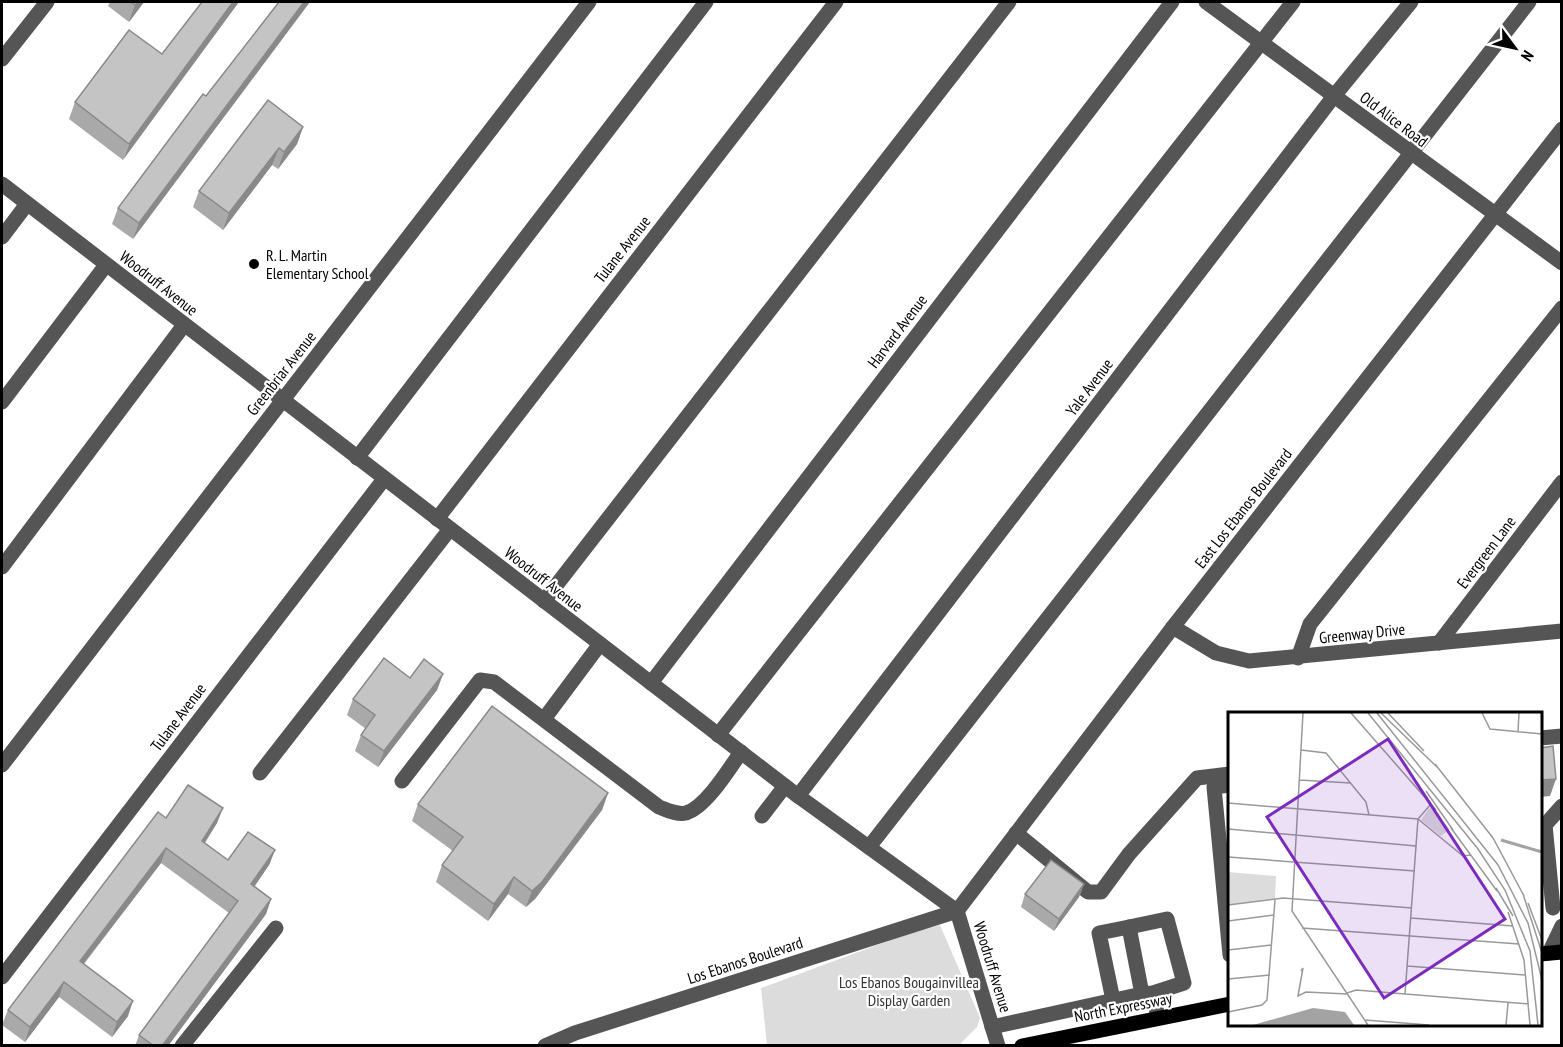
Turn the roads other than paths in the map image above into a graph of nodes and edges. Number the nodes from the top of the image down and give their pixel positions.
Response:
1 (47, 2) edge
2 (589, 2) edge
3 (706, 2) edge
4 (836, 2) edge
5 (1009, 2) edge
6 (1172, 2) edge
7 (1206, 2) edge
8 (1293, 2) edge
9 (1411, 2) edge
10 (1529, 2) edge
11 (1261, 42) junction
12 (2, 59) edge
13 (1334, 96) junction
14 (1562, 129) edge
15 (1409, 153) junction
16 (2, 184) edge
17 (27, 204) junction
18 (1495, 213) junction
19 (2, 237) edge
20 (1562, 263) edge
21 (106, 265) junction
22 (1562, 308) edge
23 (184, 325) junction
24 (283, 401) junction
25 (2, 402) edge
26 (357, 458) junction
27 (384, 479) junction
28 (1562, 482) edge
29 (437, 519) junction
30 (450, 529) junction
31 (2, 567) edge
32 (544, 602) junction
33 (1173, 627) junction
34 (1562, 631) edge
35 (1439, 643) junction
36 (600, 644) junction
37 (1298, 658) junction
38 (651, 683) junction
39 (544, 719) junction
40 (718, 735) junction
41 (1562, 736) edge
42 (1542, 738) edge
43 (741, 752) junction
44 (2, 765) edge
45 (260, 773) dead end
46 (1228, 774) edge
47 (402, 781) dead end
48 (785, 786) junction
49 (1228, 786) edge
50 (798, 796) junction
51 (1562, 806) edge
52 (762, 816) dead end
53 (1016, 833) junction
54 (869, 847) junction
55 (1552, 908) edge
56 (957, 911) junction
57 (1562, 926) edge
58 (1129, 927) junction
59 (276, 928) dead end
60 (1228, 934) edge
61 (1550, 953) edge
62 (2, 977) edge
63 (1148, 994) junction
64 (1113, 1000) junction
65 (1228, 1004) edge
66 (1158, 1018) junction
67 (992, 1027) junction
68 (182, 1046) edge
69 (545, 1046) edge
70 (998, 1046) edge
71 (1022, 1046) edge

1 - 12 street
2 - 24 street, Greenbriar Avenue
3 - 26 street
4 - 29 street, Tulane Avenue
5 - 32 street
6 - 38 street, Harvard Avenue
7 - 11 street, Old Alice Road
8 - 11 street
9 - 13 street, Yale Avenue
10 - 15 street
11 - 13 street, Old Alice Road
11 - 40 street
13 - 15 street, Old Alice Road
13 - 50 street, Yale Avenue
14 - 18 street, East Los Ebanos Boulevard
15 - 18 street, Old Alice Road
15 - 54 street
16 - 17 street, Woodruff Avenue
17 - 19 street
17 - 21 street, Woodruff Avenue
18 - 20 street, Old Alice Road
18 - 33 street, East Los Ebanos Boulevard
21 - 23 street, Woodruff Avenue
21 - 25 street
22 - 37 street
23 - 24 street, Woodruff Avenue
23 - 31 street
24 - 26 street, Woodruff Avenue
24 - 44 street, Greenbriar Avenue
26 - 27 street, Woodruff Avenue
27 - 29 street, Woodruff Avenue
27 - 62 street, Tulane Avenue
28 - 35 street, Evergreen Lane
29 - 30 street, Woodruff Avenue
30 - 32 street, Woodruff Avenue
30 - 45 street
32 - 36 street, Woodruff Avenue
33 - 37 street, Greenway Drive
33 - 53 street, East Los Ebanos Boulevard
34 - 35 street, Greenway Drive
35 - 37 street, Greenway Drive
36 - 38 street, Woodruff Avenue
36 - 39 street
38 - 40 street, Woodruff Avenue
39 - 43 street
39 - 47 street
40 - 43 street, Woodruff Avenue
41 - 42 street
43 - 48 street, Woodruff Avenue
46 - 53 street
48 - 50 street, Woodruff Avenue
48 - 52 street
49 - 60 street
50 - 54 street, Woodruff Avenue
51 - 55 street
53 - 56 street, East Los Ebanos Boulevard
54 - 56 street, Woodruff Avenue
56 - 67 street, Woodruff Avenue
56 - 69 street, Los Ebanos Boulevard
57 - 61 street
58 - 63 street
58 - 63 street
58 - 64 street
59 - 68 street
63 - 64 street
63 - 66 street
64 - 67 street
65 - 66 main road, North Expressway
66 - 71 main road, North Expressway
67 - 70 street, Woodruff Avenue

